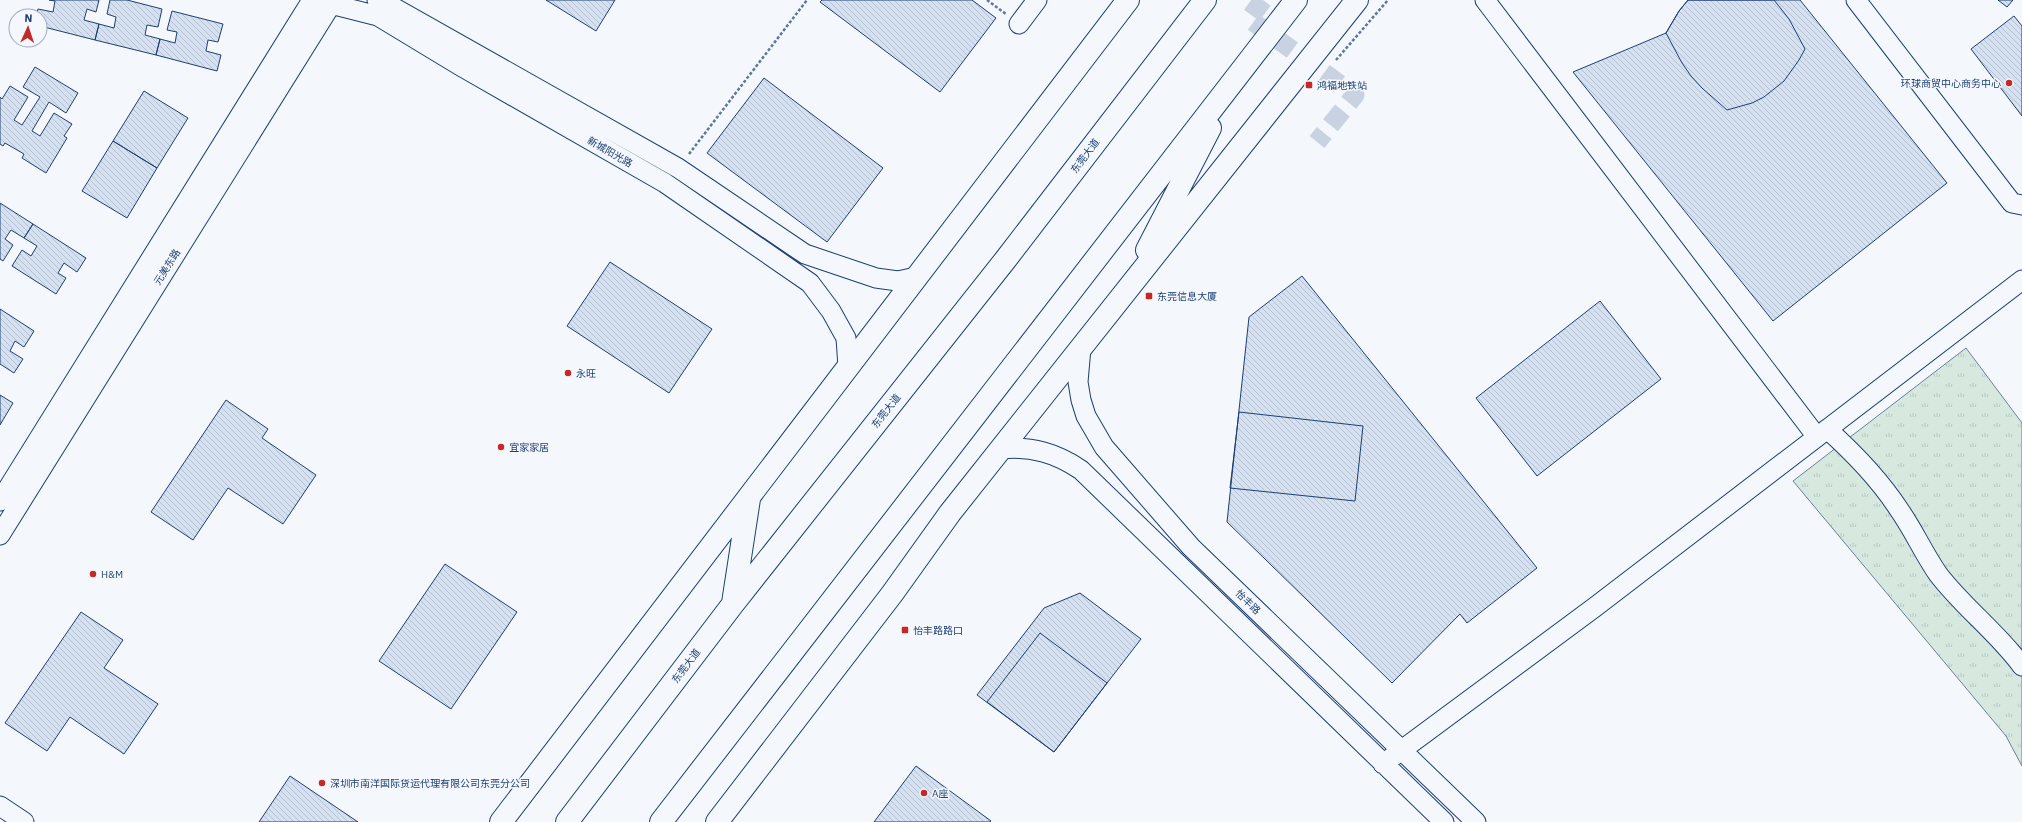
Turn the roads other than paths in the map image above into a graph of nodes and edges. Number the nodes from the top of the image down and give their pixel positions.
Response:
1 (312, 0) edge
2 (378, 0) edge
3 (1037, 0) edge
4 (1128, 0) edge
5 (1205, 0) edge
6 (1296, 0) edge
7 (1357, 0) edge
8 (1485, 0) edge
9 (1856, 0) edge
10 (327, 1) edge
11 (1019, 24) road end
12 (1237, 75) junction
13 (2022, 205) edge
14 (916, 277) junction
15 (2022, 280) edge
16 (1129, 288) junction
17 (1081, 348) junction
18 (848, 367) junction
19 (1822, 433) junction
20 (1001, 449) junction
21 (750, 496) junction
22 (0, 500) edge
23 (0, 535) edge
24 (733, 604) junction
25 (2022, 666) edge
26 (1402, 750) junction
27 (1383, 764) junction
28 (0, 806) edge
29 (24, 822) edge
30 (501, 822) edge
31 (567, 822) edge
32 (661, 822) edge
33 (717, 822) edge
34 (1444, 822) edge
35 (1476, 822) edge

1 - 22 street, 元美东路
2 - 14 street, 新城阳光路
3 - 11 street
4 - 14 main road
5 - 24 main road, 东莞大道
6 - 12 main road
7 - 16 main road
8 - 19 street
9 - 13 street
10 - 18 street, 新城阳光路
10 - 23 street, 元美东路
12 - 16 main road
12 - 32 main road
14 - 18 main road
15 - 19 street
16 - 17 main road
17 - 20 main road
17 - 26 street, 怡丰路
18 - 21 main road
19 - 25 street
19 - 26 street
20 - 27 street
20 - 33 main road
21 - 24 main road
21 - 30 main road
24 - 31 main road, 东莞大道
26 - 27 street
26 - 35 street, 怡丰路
27 - 34 street
28 - 29 street

